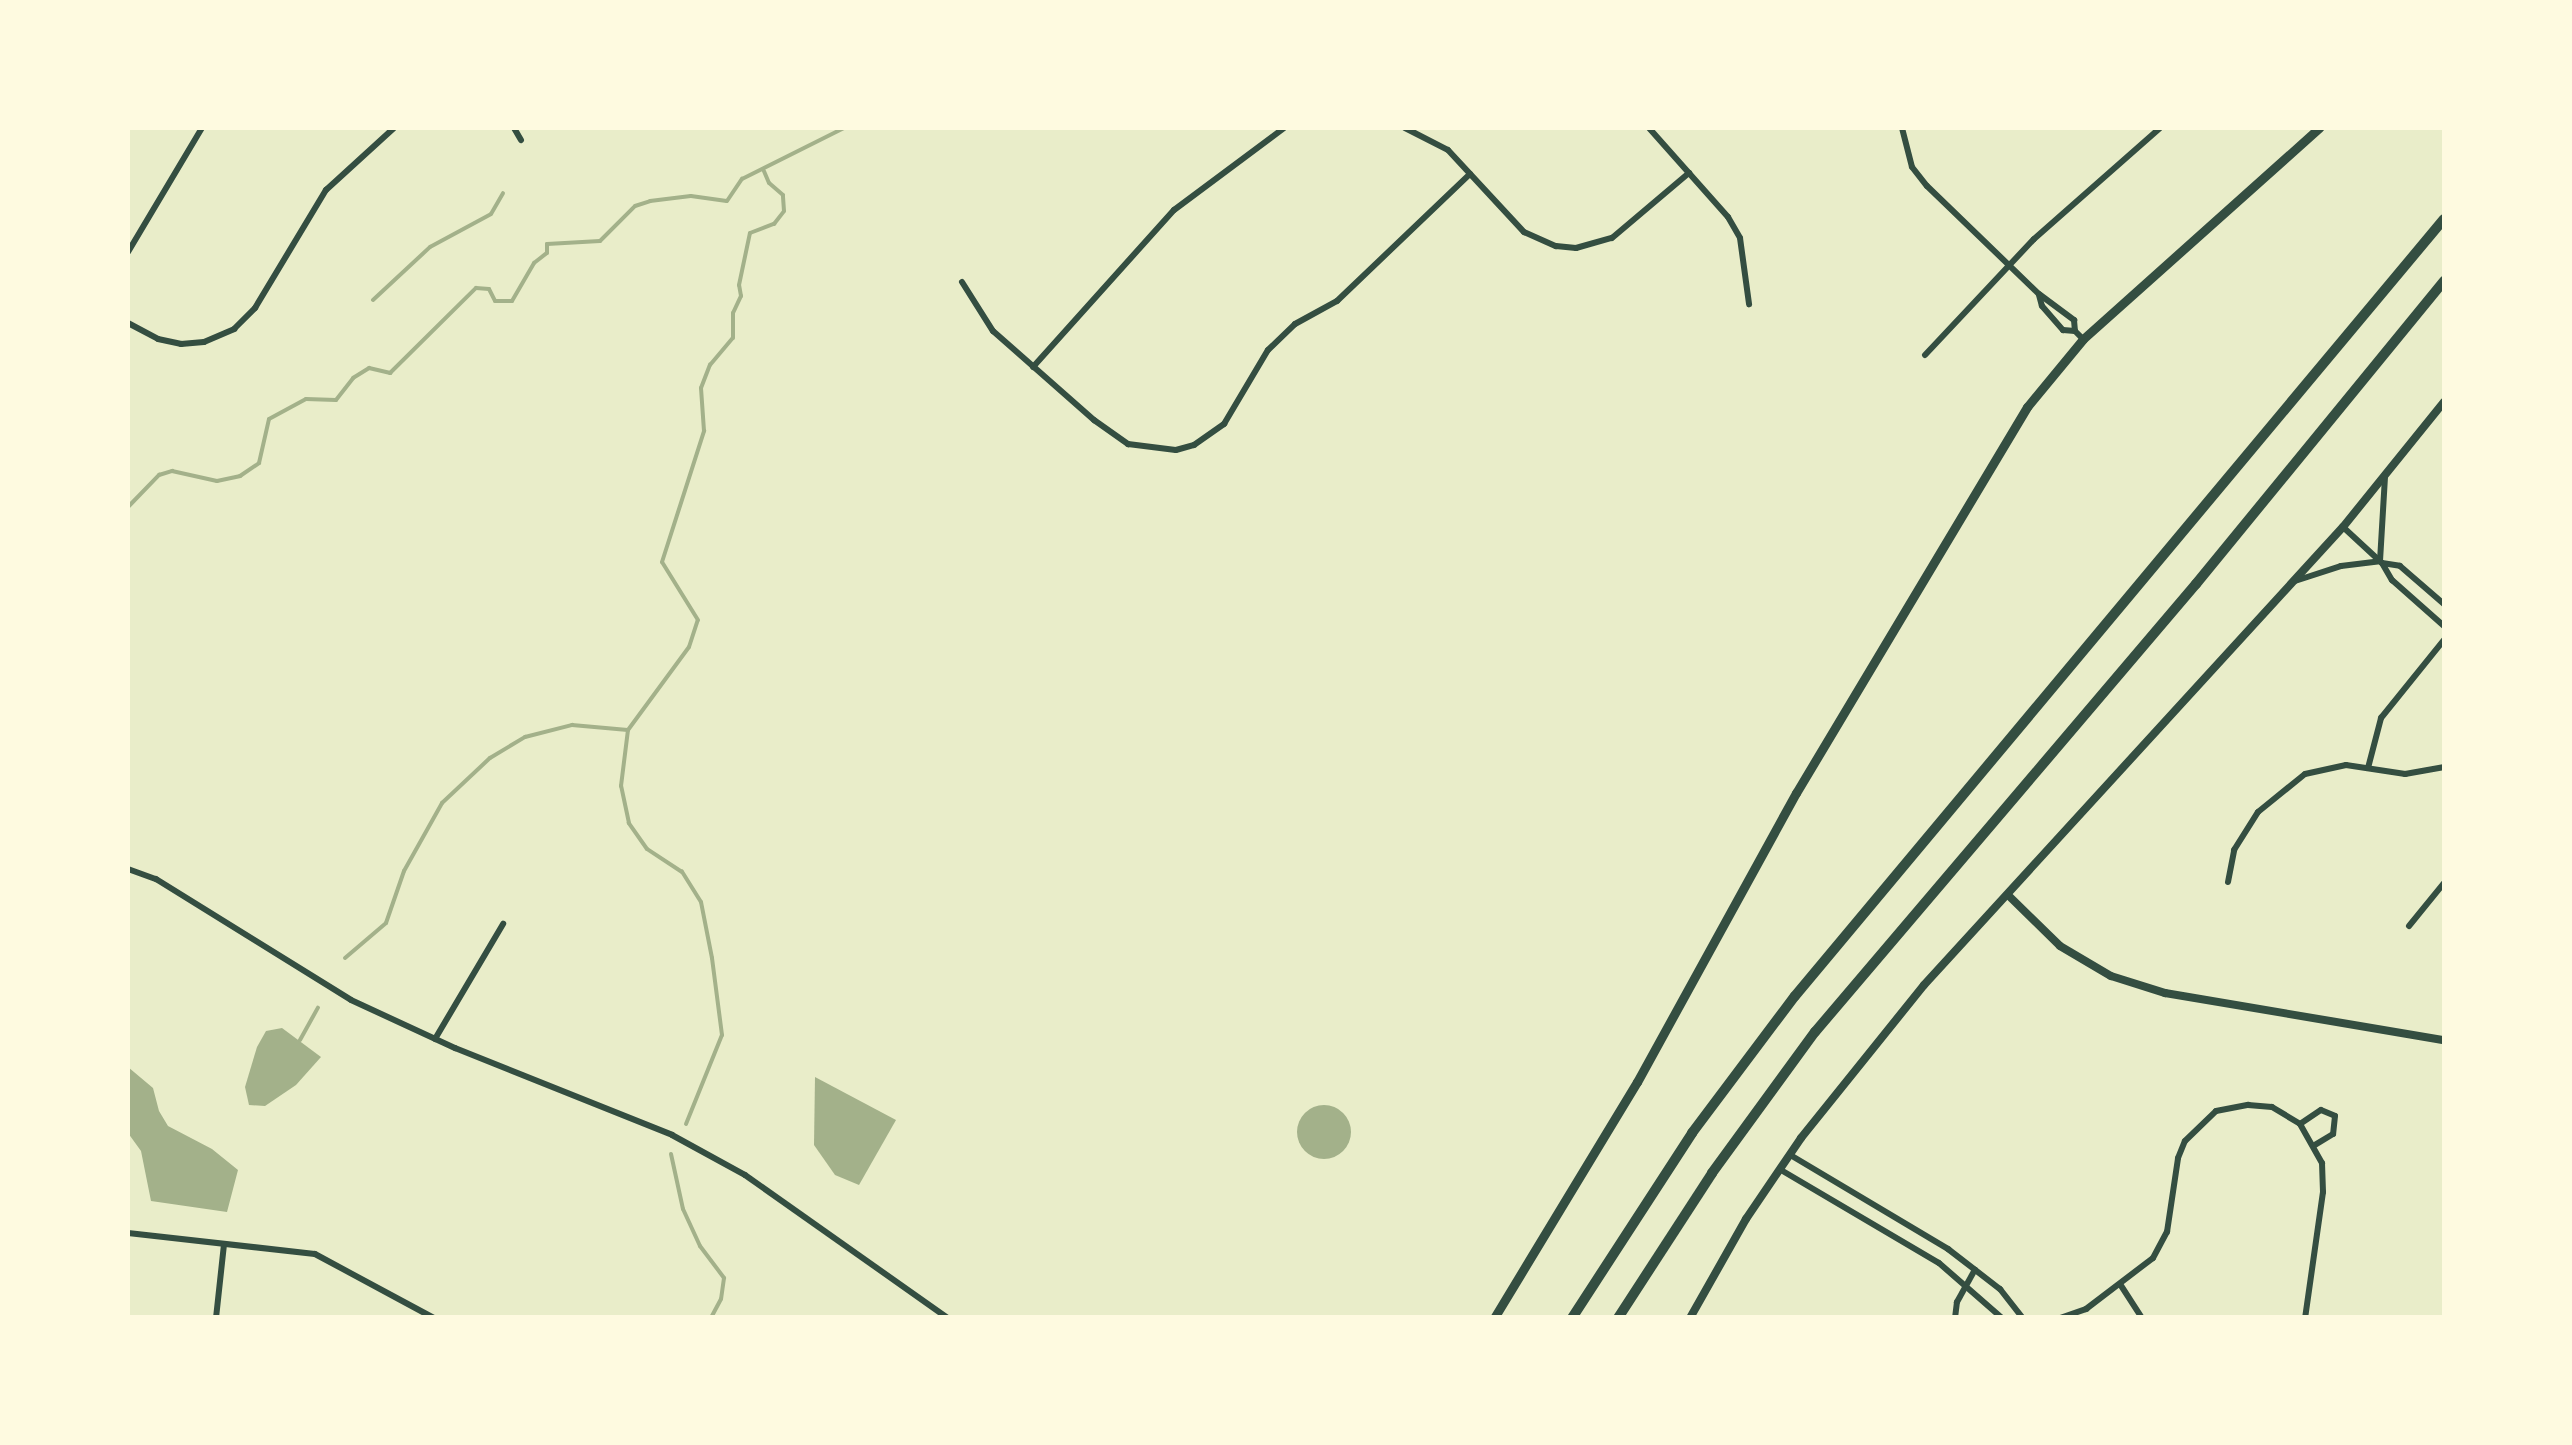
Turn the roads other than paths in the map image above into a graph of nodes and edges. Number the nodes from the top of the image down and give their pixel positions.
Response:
1 (202, 128) edge
2 (394, 128) edge
3 (514, 128) edge
4 (1284, 128) edge
5 (1405, 128) edge
6 (1649, 128) edge
7 (1902, 128) edge
8 (2160, 128) edge
9 (2319, 128) edge
10 (522, 140) dead end
11 (1689, 173) junction
12 (1470, 174) junction
13 (2444, 219) edge
14 (128, 252) edge
15 (2007, 264) junction
16 (962, 282) dead end
17 (2444, 282) edge
18 (2039, 294) junction
19 (1749, 304) dead end
20 (128, 323) edge
21 (2079, 335) junction
22 (1924, 355) dead end
23 (1034, 367) junction
24 (2444, 402) edge
25 (2385, 476) junction
26 (2343, 527) junction
27 (2381, 562) junction
28 (2294, 582) junction
29 (2444, 604) edge
30 (2444, 626) edge
31 (2444, 640) edge
32 (2444, 767) edge
33 (2368, 768) junction
34 (128, 869) edge
35 (2228, 882) dead end
36 (2444, 884) edge
37 (2009, 896) junction
38 (503, 924) dead end
39 (2408, 926) dead end
40 (435, 1039) junction
41 (2444, 1040) edge
42 (2300, 1124) junction
43 (2314, 1145) junction
44 (1792, 1156) junction
45 (1781, 1170) junction
46 (128, 1234) edge
47 (224, 1244) junction
48 (1975, 1270) junction
49 (1966, 1284) junction
50 (2120, 1284) junction
51 (2085, 1313) edge
52 (216, 1318) edge
53 (434, 1318) edge
54 (948, 1318) edge
55 (1494, 1318) edge
56 (1572, 1318) edge
57 (1618, 1318) edge
58 (1690, 1318) edge
59 (1955, 1318) edge
60 (2002, 1318) edge
61 (2023, 1318) edge
62 (2060, 1318) edge
63 (2142, 1318) edge
64 (2305, 1318) edge

1 - 14 street
2 - 20 street
3 - 10 street
4 - 23 street
5 - 12 street
6 - 11 street
7 - 15 street
8 - 15 street
9 - 21 main road
11 - 12 street
11 - 19 street
12 - 23 street
13 - 56 highway
15 - 18 street
15 - 22 street
16 - 23 street
17 - 57 highway
18 - 21 street
18 - 21 street
21 - 55 main road
24 - 25 street
25 - 26 street
25 - 27 street
26 - 27 street
26 - 28 street
27 - 28 street
27 - 29 street
27 - 30 street
28 - 37 street
31 - 33 street
32 - 33 street
33 - 35 street
34 - 40 street
36 - 39 street
37 - 41 street
37 - 44 street
38 - 40 street
40 - 54 street
42 - 43 street
42 - 43 street
42 - 50 street
43 - 64 street
44 - 45 street
44 - 48 street
45 - 49 street
45 - 58 street
46 - 47 street
47 - 52 street
47 - 53 street
48 - 49 street
48 - 61 street
49 - 59 street
49 - 60 street
50 - 51 street
50 - 63 street
51 - 62 street

